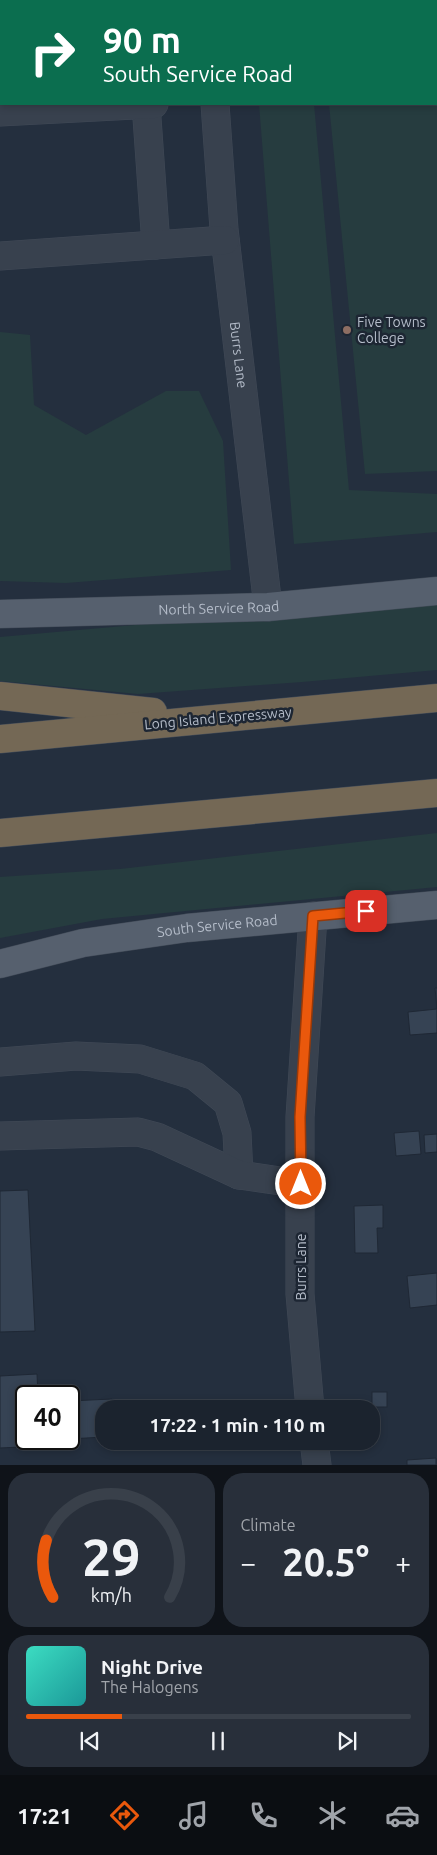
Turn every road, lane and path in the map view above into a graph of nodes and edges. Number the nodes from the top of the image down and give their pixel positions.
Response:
1 (128, 105) edge
2 (146, 105) edge
3 (215, 105) edge
4 (0, 112) edge
5 (225, 240) junction
6 (156, 245) junction
7 (0, 256) edge
8 (437, 591) edge
9 (268, 607) junction
10 (0, 614) edge
11 (0, 696) edge
12 (437, 698) edge
13 (220, 718) junction
14 (0, 738) edge
15 (437, 793) edge
16 (228, 812) junction
17 (0, 833) edge
18 (0, 846) edge
19 (437, 905) edge
20 (313, 916) junction
21 (0, 964) edge
22 (0, 1062) edge
23 (0, 1136) edge
24 (239, 1175) junction
25 (301, 1184) junction
26 (309, 1400) edge
27 (315, 1450) edge
28 (317, 1465) edge

1 - 4 street
2 - 6 street
3 - 5 street, Burrs Lane
5 - 6 street
5 - 9 street, Burrs Lane
6 - 7 street
8 - 9 main road, North Service Road
9 - 10 main road, North Service Road
11 - 13 highway
12 - 13 highway, Long Island Expressway
13 - 14 highway, Long Island Expressway
15 - 16 highway
16 - 17 highway
16 - 18 highway
19 - 20 main road, South Service Road
20 - 21 main road, South Service Road
20 - 25 street, Burrs Lane
22 - 24 street
23 - 24 street
24 - 25 street
25 - 26 street, Burrs Lane
27 - 28 street

